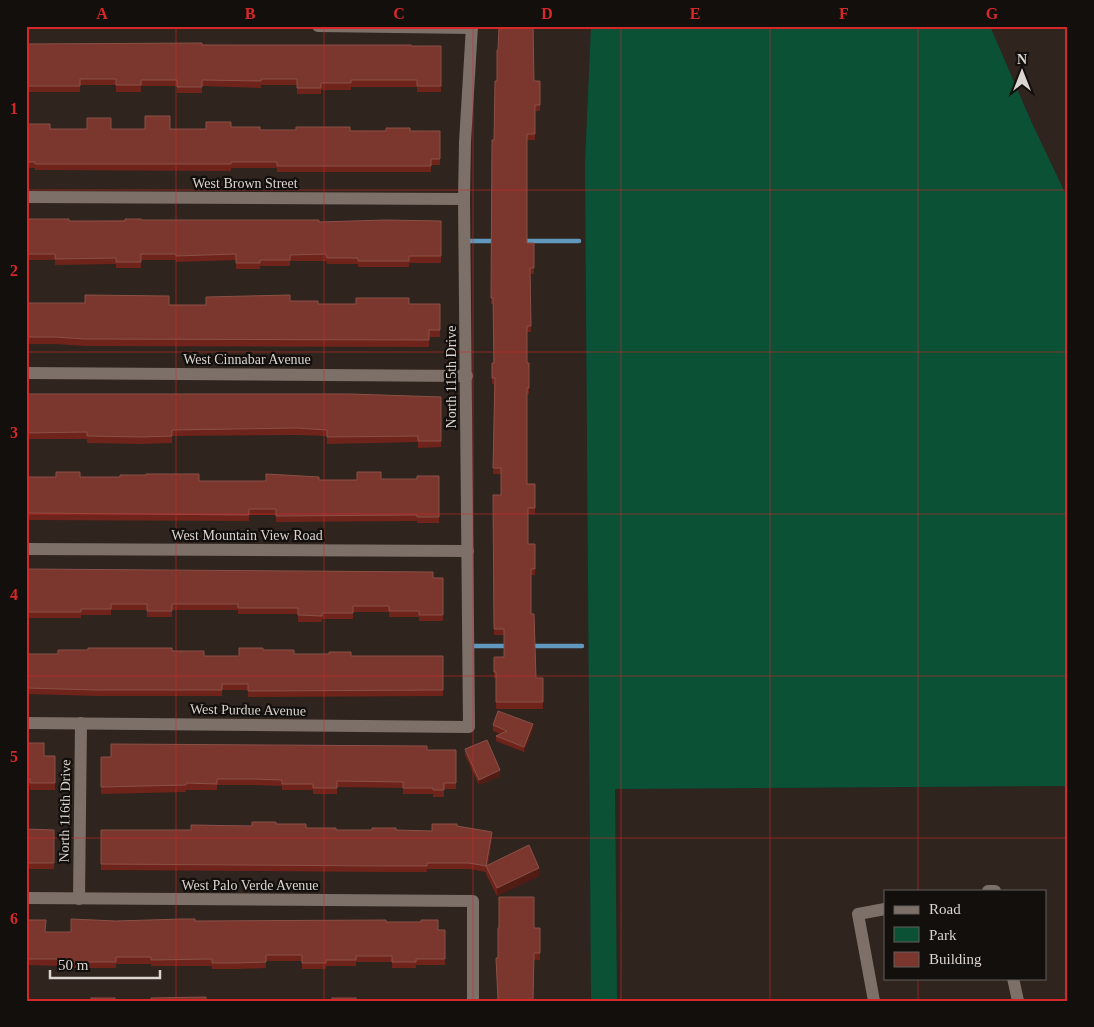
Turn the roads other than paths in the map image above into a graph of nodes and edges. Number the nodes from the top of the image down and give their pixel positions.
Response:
1 (318, 26) edge
2 (472, 27) edge
3 (26, 197) edge
4 (464, 199) junction
5 (26, 372) edge
6 (467, 376) junction
7 (26, 549) edge
8 (468, 551) junction
9 (26, 723) edge
10 (81, 723) junction
11 (470, 727) joint
12 (26, 898) edge
13 (79, 899) junction
14 (884, 909) edge
15 (1013, 980) edge
16 (473, 1001) edge
17 (874, 1001) edge
18 (1018, 1001) edge

1 - 2 street
2 - 4 street, North 115th Drive
3 - 4 street, West Brown Street
4 - 6 street, North 115th Drive
5 - 6 street, West Cinnabar Avenue
6 - 8 street, North 115th Drive
7 - 8 street, West Mountain View Road
8 - 11 street, North 115th Drive
9 - 10 street, West Purdue Avenue
10 - 11 street, West Purdue Avenue
10 - 13 street, North 116th Drive
12 - 13 street, West Palo Verde Avenue
13 - 16 street, West Palo Verde Avenue
14 - 17 street
15 - 18 street

